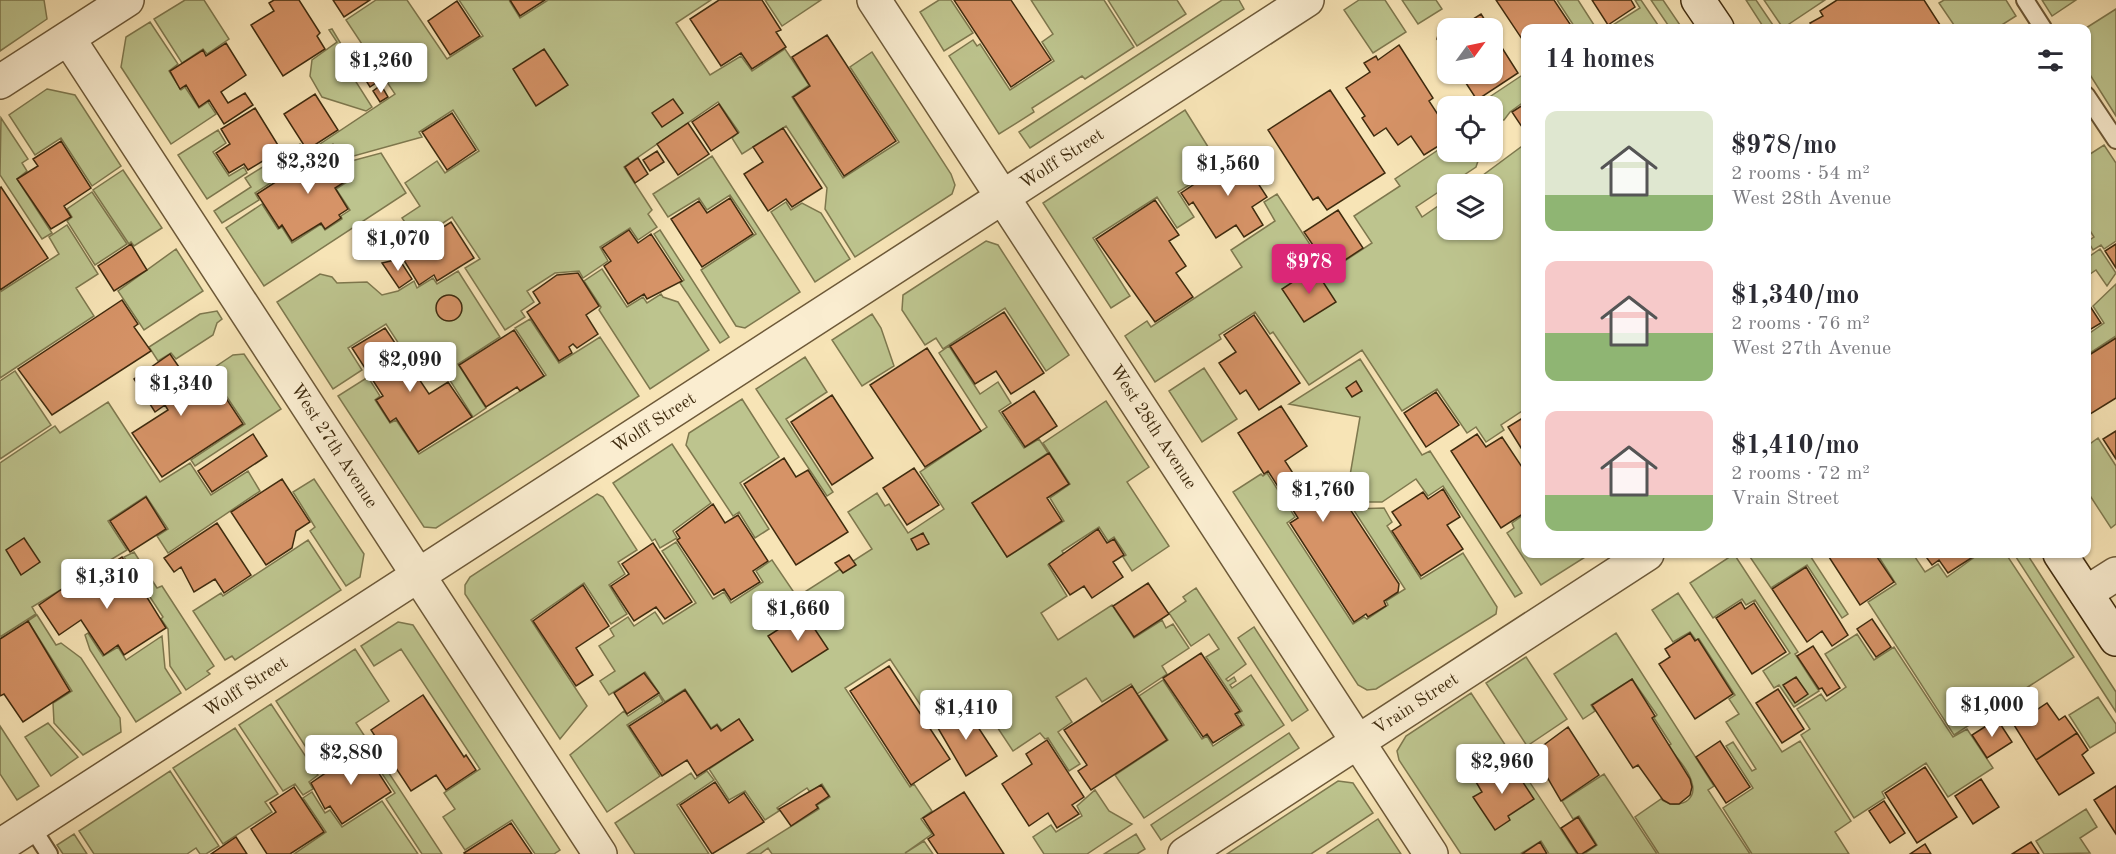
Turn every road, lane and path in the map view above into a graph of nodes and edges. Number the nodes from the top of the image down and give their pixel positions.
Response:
1 (127, 0) edge
2 (874, 0) edge
3 (1308, 0) edge
4 (1698, 0) edge
5 (2025, 0) edge
6 (1714, 24) edge
7 (2040, 24) edge
8 (68, 38) junction
9 (0, 82) edge
10 (2091, 102) edge
11 (2116, 140) edge
12 (1003, 197) junction
13 (1641, 558) edge
14 (2063, 558) edge
15 (2116, 574) edge
16 (418, 575) junction
17 (2086, 593) junction
18 (2116, 639) edge
19 (1358, 741) junction
20 (31, 826) junction
21 (0, 846) edge
22 (592, 851) edge
23 (49, 854) edge
24 (1185, 854) edge
25 (1431, 854) edge

1 - 8 street
2 - 12 street, West 28th Avenue
3 - 12 street, Wolff Street
4 - 6 street
5 - 7 lane
8 - 9 street
8 - 16 street, West 27th Avenue
10 - 11 lane
12 - 16 street, Wolff Street
12 - 19 street, West 28th Avenue
13 - 19 street, Vrain Street
14 - 17 street
15 - 17 street
16 - 20 street, Wolff Street
16 - 22 street, West 27th Avenue
17 - 18 street
19 - 24 street, Vrain Street
19 - 25 street, West 28th Avenue
20 - 21 street, Wolff Street
20 - 23 lane

